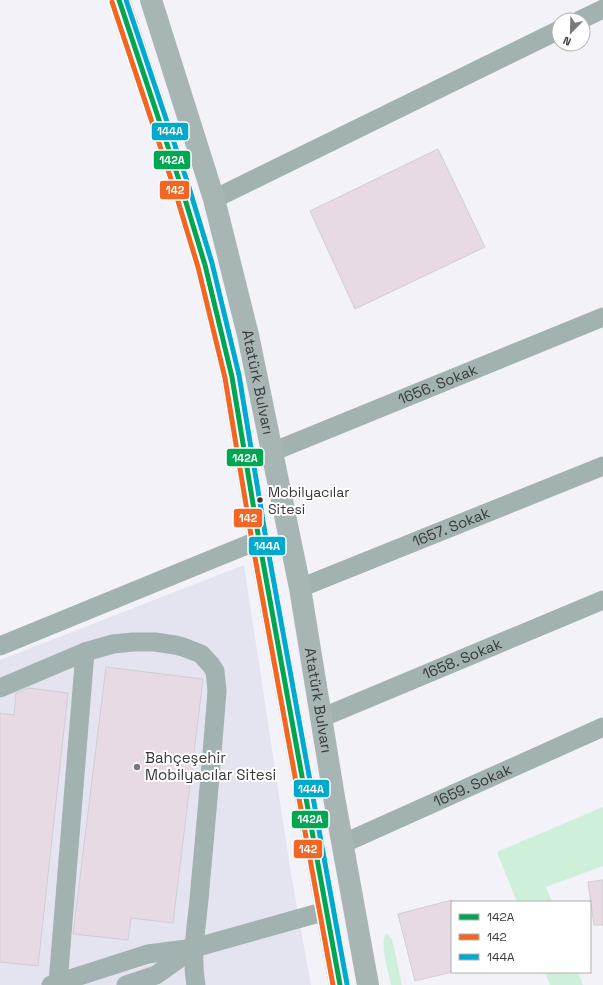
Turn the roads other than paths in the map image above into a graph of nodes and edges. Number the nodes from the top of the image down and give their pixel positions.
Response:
1 (119, 0) edge
2 (151, 0) edge
3 (603, 9) edge
4 (591, 15) edge
5 (551, 34) edge
6 (214, 199) junction
7 (603, 317) edge
8 (272, 452) junction
9 (603, 466) edge
10 (259, 540) junction
11 (300, 588) junction
12 (603, 600) edge
13 (0, 646) edge
14 (84, 652) junction
15 (0, 688) edge
16 (321, 718) junction
17 (603, 727) edge
18 (342, 844) junction
19 (326, 910) junction
20 (194, 948) junction
21 (55, 984) edge
22 (126, 985) edge
23 (196, 985) edge
24 (340, 985) edge
25 (368, 985) edge

1 - 10 main road, Atatürk Bulvarı
2 - 6 main road, Atatürk Bulvarı
3 - 4 street
5 - 6 street
6 - 8 main road, Atatürk Bulvarı
7 - 8 street, 1656. Sokak
8 - 11 main road, Atatürk Bulvarı
9 - 11 street, 1657. Sokak
10 - 13 street
10 - 19 main road, Atatürk Bulvarı
11 - 16 main road, Atatürk Bulvarı
12 - 16 street, 1658. Sokak
14 - 15 street
14 - 20 street
14 - 21 street
16 - 18 main road, Atatürk Bulvarı
17 - 18 street, 1659. Sokak
18 - 25 main road, Atatürk Bulvarı
19 - 20 street
19 - 24 main road, Atatürk Bulvarı
20 - 21 street
20 - 22 street
20 - 23 street

